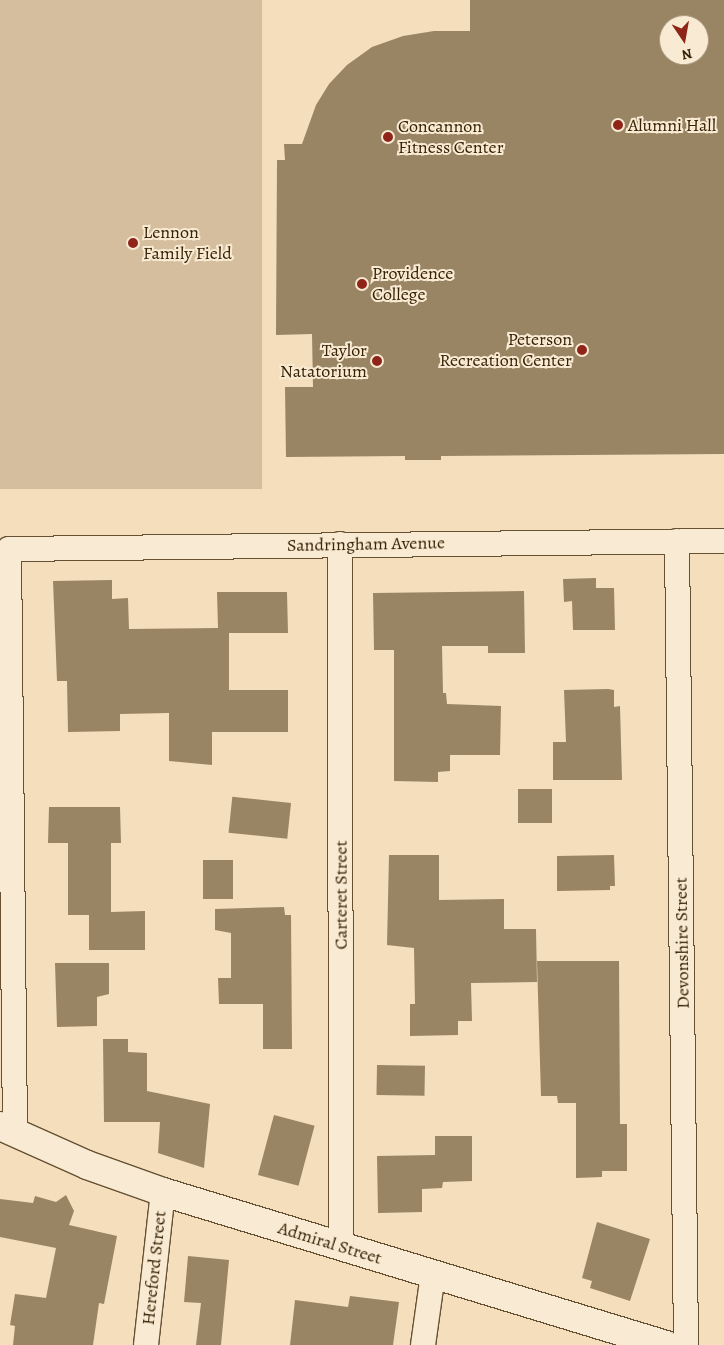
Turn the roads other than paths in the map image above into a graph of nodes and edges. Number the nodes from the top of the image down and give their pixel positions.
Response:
1 (677, 541) junction
2 (724, 541) edge
3 (340, 544) junction
4 (7, 1129) edge
5 (163, 1192) junction
6 (341, 1246) junction
7 (433, 1274) junction
8 (146, 1345) edge
9 (423, 1345) edge
10 (666, 1345) edge
11 (686, 1345) edge

1 - 2 street, Sandringham Avenue
1 - 3 street, Sandringham Avenue
1 - 11 street, Devonshire Street
3 - 4 street, Sandringham Avenue
3 - 6 street, Carteret Street
4 - 5 main road, Admiral Street
5 - 6 main road, Admiral Street
5 - 8 street, Hereford Street
6 - 7 main road, Admiral Street
7 - 9 street
7 - 10 main road, Admiral Street

